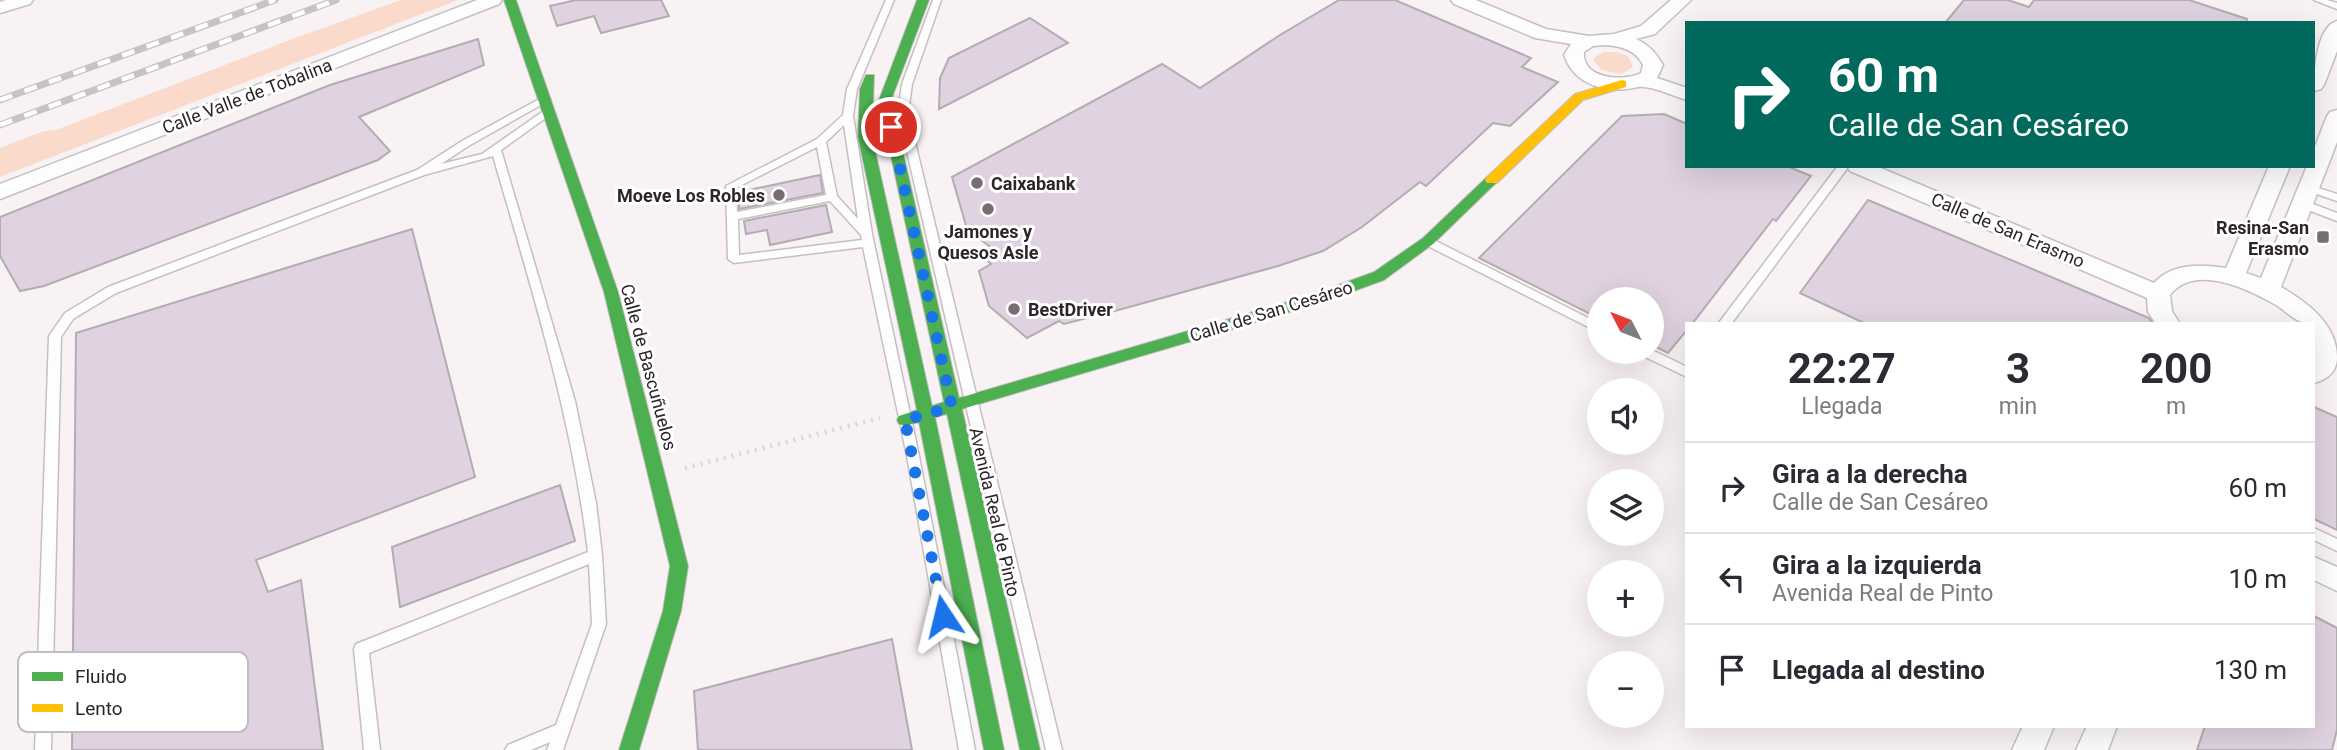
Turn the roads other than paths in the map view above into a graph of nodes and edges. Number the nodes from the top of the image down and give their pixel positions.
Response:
1 (24, 0) edge
2 (493, 0) edge
3 (510, 0) edge
4 (890, 0) edge
5 (902, 0) edge
6 (923, 0) edge
7 (937, 0) edge
8 (1460, 0) edge
9 (1682, 0) edge
10 (2319, 0) edge
11 (2337, 6) edge
12 (0, 8) edge
13 (2337, 27) edge
14 (1648, 30) junction
15 (1542, 34) junction
16 (1615, 40) junction
17 (1588, 41) junction
18 (1642, 50) junction
19 (1576, 63) junction
20 (1648, 76) junction
21 (2315, 82) edge
22 (1622, 84) junction
23 (1685, 92) edge
24 (1578, 97) junction
25 (547, 106) junction
26 (848, 116) junction
27 (2337, 116) edge
28 (2333, 138) edge
29 (821, 141) junction
30 (496, 149) junction
31 (1842, 168) edge
32 (1862, 168) edge
33 (2279, 168) edge
34 (421, 172) junction
35 (0, 192) edge
36 (2305, 196) junction
37 (832, 197) junction
38 (2337, 198) edge
39 (732, 217) junction
40 (2337, 217) edge
41 (868, 238) junction
42 (1428, 242) junction
43 (2233, 277) junction
44 (2268, 290) junction
45 (2158, 294) junction
46 (1587, 322) edge
47 (1726, 322) edge
48 (2167, 322) edge
49 (2313, 322) edge
50 (2315, 324) edge
51 (1664, 361) edge
52 (2326, 366) edge
53 (1685, 371) edge
54 (970, 401) junction
55 (952, 407) junction
56 (926, 414) junction
57 (904, 416) junction
58 (2315, 534) edge
59 (2337, 545) edge
60 (595, 555) junction
61 (2315, 563) edge
62 (2315, 574) edge
63 (2337, 574) edge
64 (2337, 585) edge
65 (46, 652) edge
66 (2038, 728) edge
67 (2101, 728) edge
68 (562, 730) junction
69 (44, 732) edge
70 (43, 750) edge
71 (372, 750) edge
72 (513, 750) edge
73 (555, 750) edge
74 (629, 750) edge
75 (967, 750) edge
76 (993, 750) edge
77 (1030, 750) edge
78 (1054, 750) edge
79 (2028, 750) edge
80 (2092, 750) edge

1 - 12 street
2 - 35 street, Calle Valle de Tobalina
3 - 25 main road, Calle de Bascuñuelos
4 - 26 lane
5 - 56 main road
6 - 55 main road, Avenida Real de Pinto
7 - 54 lane
8 - 15 street
9 - 14 street
10 - 11 lane
13 - 21 street
14 - 16 street
14 - 18 street
15 - 17 street
15 - 19 street
16 - 17 street
16 - 18 street
17 - 19 street
18 - 20 street
19 - 22 street
19 - 24 street
20 - 22 street
20 - 23 street
22 - 24 main road, Calle de San Cesáreo
24 - 42 main road, Calle de San Cesáreo
25 - 30 lane
25 - 34 lane
25 - 74 main road, Calle de Bascuñuelos
26 - 29 lane
26 - 41 lane
27 - 28 street
28 - 36 street
29 - 37 lane
29 - 39 lane
30 - 34 lane
30 - 60 lane
31 - 47 lane
32 - 45 street, Calle de San Erasmo
33 - 43 street
34 - 65 lane
36 - 38 lane
36 - 40 lane
36 - 44 street
37 - 39 lane
37 - 41 lane
39 - 41 lane
41 - 57 lane
42 - 46 lane
42 - 54 main road, Calle de San Cesáreo
43 - 44 street
43 - 45 street
44 - 49 street
45 - 48 street
50 - 52 street
51 - 53 lane
54 - 55 main road, Calle de San Cesáreo
54 - 78 lane
55 - 56 main road, Calle de San Cesáreo
55 - 77 main road, Avenida Real de Pinto
56 - 57 main road, Calle de San Cesáreo
56 - 76 main road
57 - 75 lane
58 - 59 lane
60 - 68 lane
60 - 71 lane
61 - 63 lane
62 - 64 lane
66 - 79 street
67 - 80 street
68 - 72 lane
68 - 73 lane
69 - 70 lane

